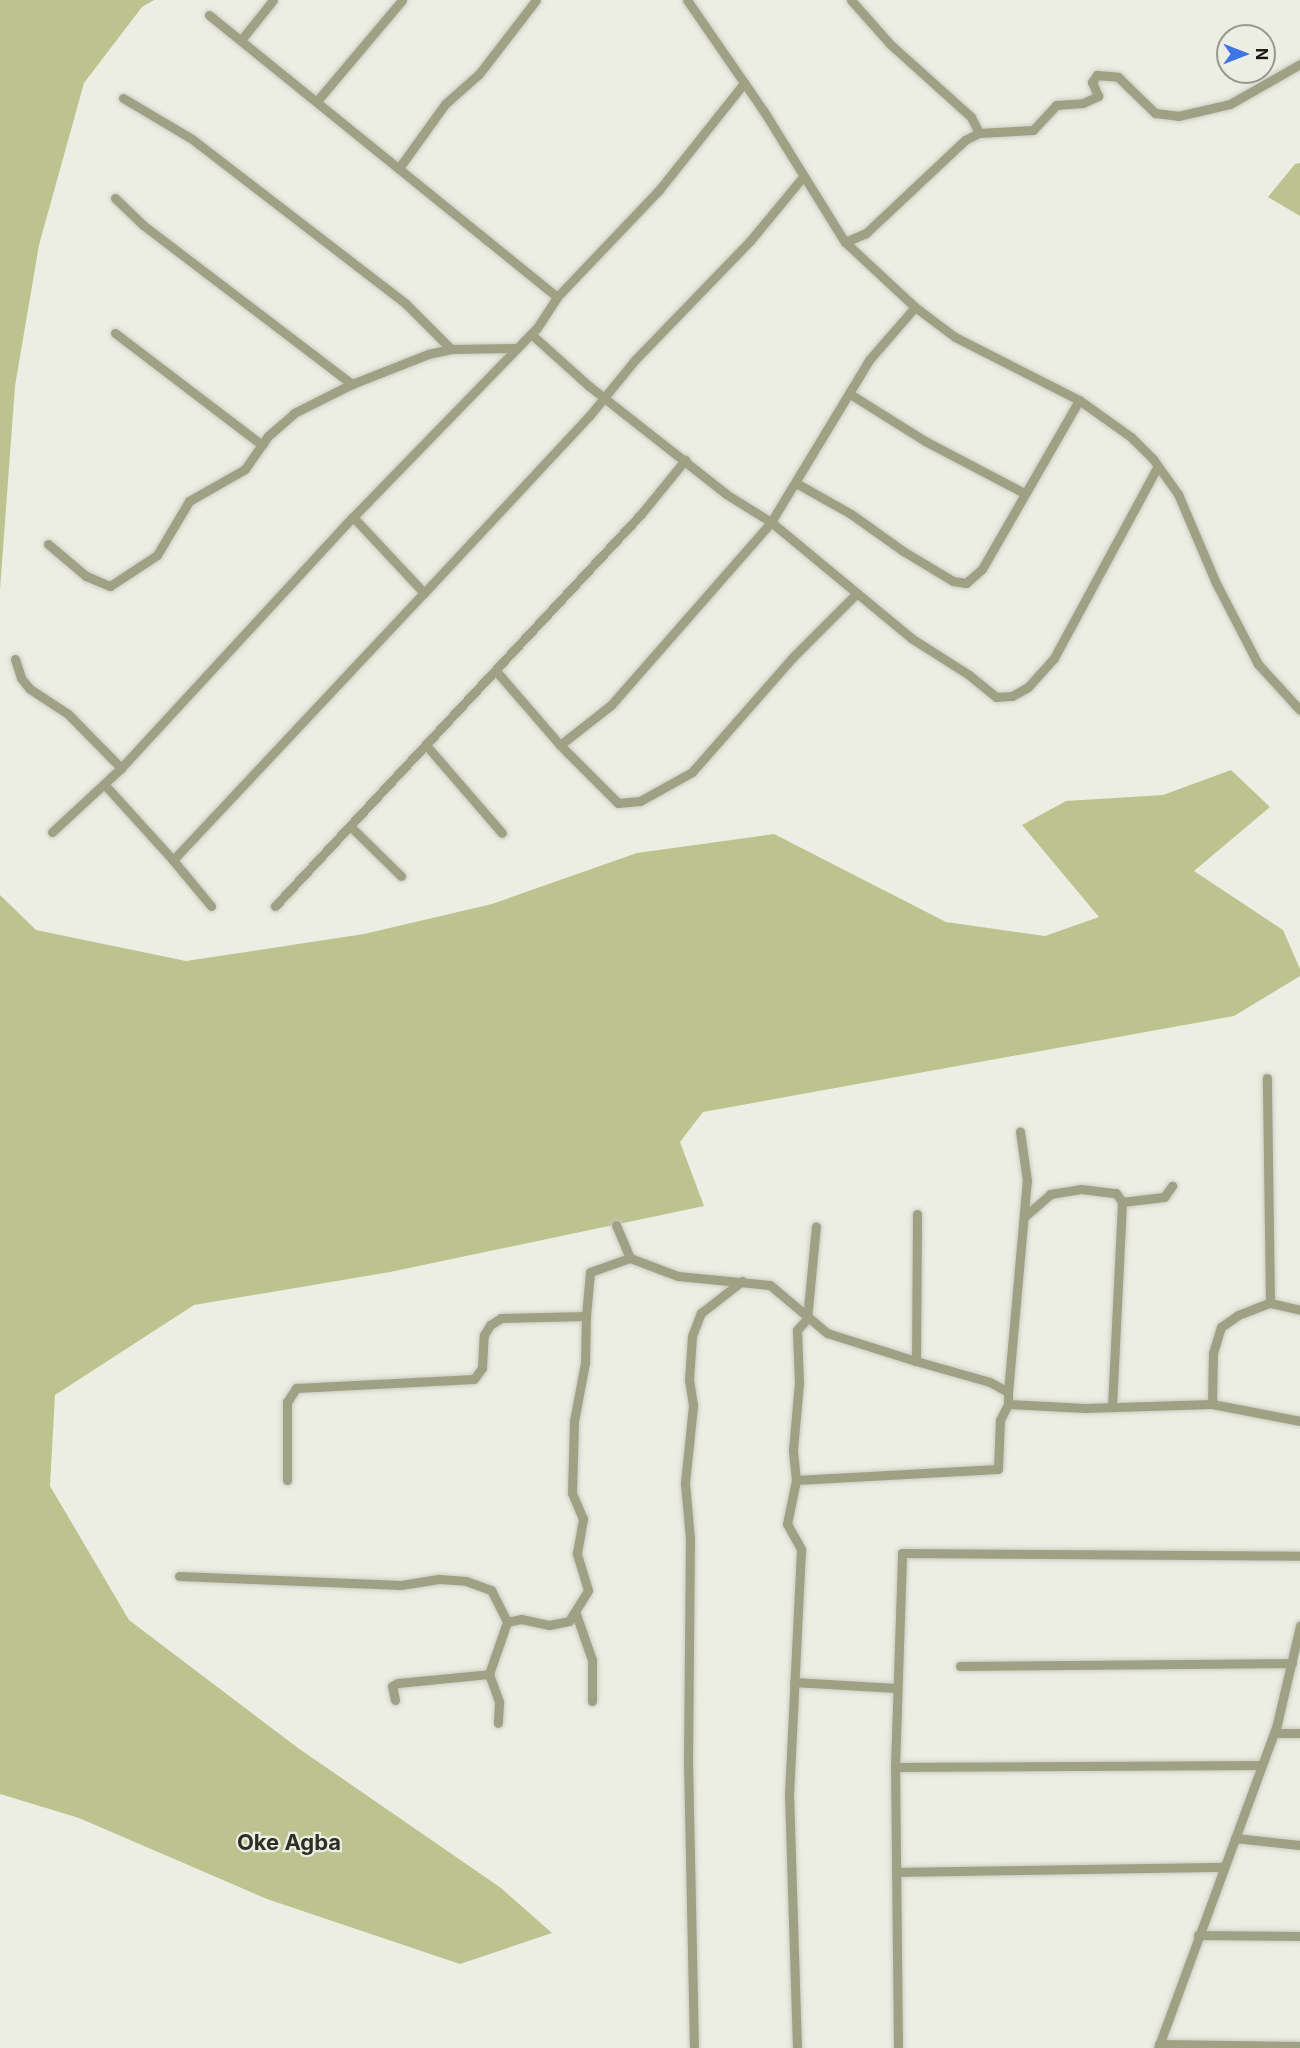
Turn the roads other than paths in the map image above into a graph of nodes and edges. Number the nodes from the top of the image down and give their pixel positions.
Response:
1 (273, 0) edge
2 (402, 0) edge
3 (536, 0) edge
4 (687, 0) edge
5 (851, 0) edge
6 (209, 15) dead end
7 (241, 40) junction
8 (1300, 64) edge
9 (744, 83) junction
10 (123, 98) dead end
11 (317, 101) junction
12 (979, 133) junction
13 (399, 168) junction
14 (802, 178) junction
15 (115, 198) dead end
16 (845, 242) junction
17 (556, 297) junction
18 (915, 307) junction
19 (115, 333) dead end
20 (531, 334) junction
21 (515, 348) junction
22 (451, 349) junction
23 (352, 384) junction
24 (850, 394) junction
25 (603, 397) junction
26 (1079, 400) junction
27 (262, 445) junction
28 (685, 460) junction
29 (1158, 466) junction
30 (796, 483) junction
31 (1024, 493) junction
32 (353, 517) junction
33 (771, 522) junction
34 (48, 544) dead end
35 (424, 593) junction
36 (856, 594) junction
37 (15, 659) dead end
38 (496, 670) junction
39 (1300, 710) edge
40 (426, 744) junction
41 (560, 745) junction
42 (122, 768) junction
43 (104, 784) junction
44 (351, 827) junction
45 (52, 832) dead end
46 (502, 833) dead end
47 (173, 860) junction
48 (401, 876) dead end
49 (211, 906) dead end
50 (275, 906) dead end
51 (1266, 1078) dead end
52 (1020, 1131) dead end
53 (1172, 1186) dead end
54 (1122, 1202) junction
55 (917, 1214) dead end
56 (1024, 1217) junction
57 (616, 1225) dead end
58 (816, 1226) dead end
59 (630, 1258) junction
60 (742, 1281) junction
61 (1270, 1302) junction
62 (1300, 1310) edge
63 (586, 1316) junction
64 (807, 1319) junction
65 (916, 1361) junction
66 (1008, 1392) junction
67 (1008, 1404) junction
68 (1212, 1404) junction
69 (1112, 1407) junction
70 (1300, 1421) edge
71 (796, 1479) junction
72 (287, 1480) dead end
73 (1300, 1556) edge
74 (179, 1576) dead end
75 (576, 1614) junction
76 (507, 1622) junction
77 (1300, 1626) edge
78 (1299, 1637) edge
79 (1292, 1664) junction
80 (960, 1666) dead end
81 (489, 1674) junction
82 (794, 1682) junction
83 (896, 1688) junction
84 (395, 1700) dead end
85 (592, 1701) dead end
86 (498, 1723) dead end
87 (1274, 1733) junction
88 (1300, 1733) edge
89 (1262, 1765) junction
90 (895, 1767) junction
91 (1235, 1838) junction
92 (1300, 1845) edge
93 (1224, 1867) junction
94 (897, 1872) junction
95 (1198, 1935) junction
96 (1300, 1936) edge
97 (1159, 2046) edge
98 (1300, 2046) edge
99 (694, 2048) edge
100 (797, 2048) edge
101 (898, 2048) edge

1 - 7 street
2 - 11 street
3 - 13 street
4 - 9 street
5 - 12 street
6 - 7 street
7 - 11 street
8 - 12 street
9 - 14 street
9 - 17 street
10 - 22 street
11 - 13 street
12 - 16 street
13 - 17 street
14 - 16 street
14 - 25 street
15 - 23 street
16 - 18 street
17 - 20 street
18 - 24 street
18 - 26 street
19 - 27 street
20 - 21 street
20 - 25 street
21 - 22 street
21 - 32 street
22 - 23 street
23 - 27 street
24 - 30 street
24 - 31 street
25 - 28 street
25 - 35 street
26 - 29 street
26 - 31 street
27 - 34 street
28 - 33 street
28 - 38 street
29 - 36 street
29 - 39 street
30 - 31 street
30 - 33 street
32 - 35 street
32 - 42 street
33 - 36 street
33 - 41 street
35 - 47 street
36 - 41 street
37 - 42 street
38 - 40 street
38 - 41 street
40 - 44 street
40 - 46 street
42 - 43 street
43 - 45 street
43 - 47 street
44 - 48 street
44 - 50 street
47 - 49 street
51 - 61 street
52 - 56 street
53 - 54 street
54 - 56 street
54 - 69 street
55 - 65 street
56 - 66 street
57 - 59 street
58 - 64 street
59 - 60 street
59 - 63 street
60 - 64 street
60 - 99 street
61 - 62 street
61 - 68 street
63 - 72 street
63 - 75 street
64 - 65 street
64 - 71 street
65 - 66 street
66 - 67 street
67 - 69 street
67 - 71 street
68 - 69 street
68 - 70 street
71 - 82 street
73 - 83 street
74 - 76 street
75 - 76 street
75 - 85 street
76 - 81 street
77 - 78 street
78 - 79 street
79 - 80 street
79 - 87 street
81 - 84 street
81 - 86 street
82 - 83 street
82 - 100 street
83 - 90 street
87 - 88 street
87 - 89 street
89 - 90 street
89 - 91 street
90 - 94 street
91 - 92 street
91 - 93 street
93 - 94 street
93 - 95 street
94 - 101 street
95 - 96 street
95 - 97 street
97 - 98 street

